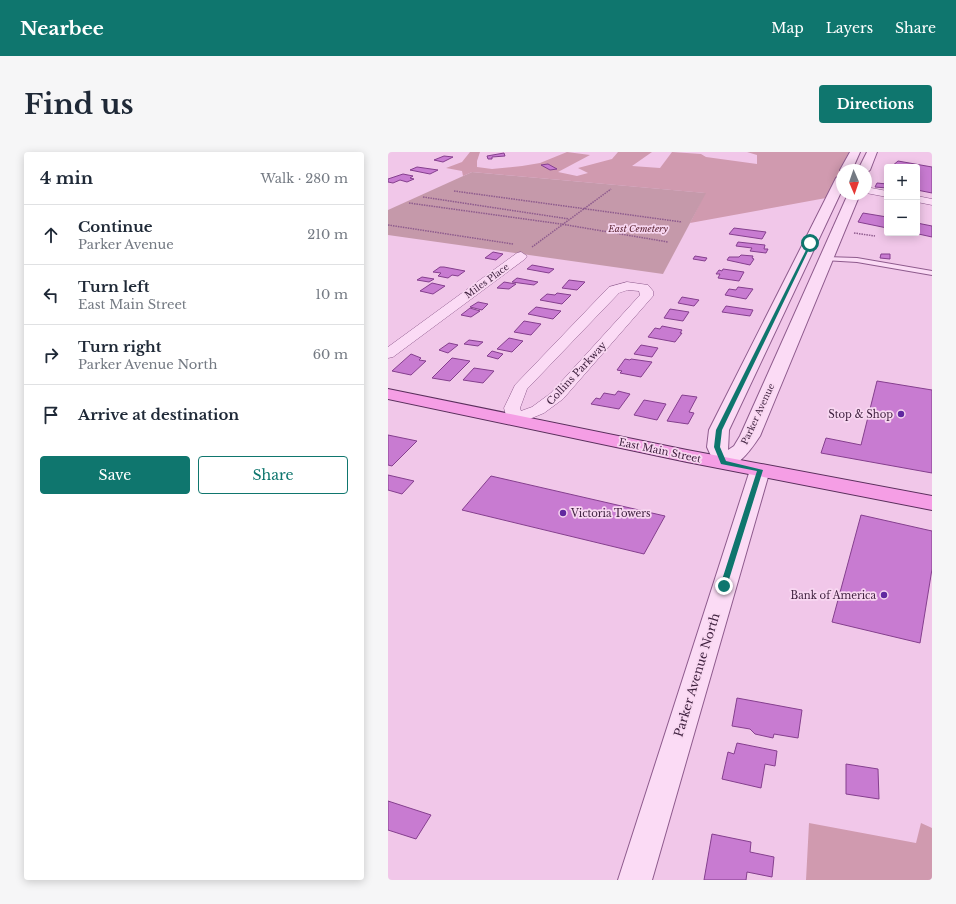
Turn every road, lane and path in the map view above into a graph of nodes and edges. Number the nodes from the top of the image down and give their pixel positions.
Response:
1 (855, 152) edge
2 (872, 152) edge
3 (849, 164) edge
4 (867, 164) edge
5 (611, 189) dead end
6 (454, 191) dead end
7 (872, 191) edge
8 (884, 193) edge
9 (836, 194) edge
10 (423, 197) dead end
11 (851, 200) edge
12 (920, 200) edge
13 (932, 202) edge
14 (409, 203) dead end
15 (585, 208) junction
16 (569, 219) junction
17 (682, 222) dead end
18 (388, 224) edge
19 (561, 224) junction
20 (850, 232) dead end
21 (875, 236) dead end
22 (668, 242) dead end
23 (533, 247) junction
24 (521, 249) junction
25 (804, 256) junction
26 (826, 259) junction
27 (932, 273) edge
28 (460, 285) dead end
29 (436, 303) junction
30 (453, 306) junction
31 (388, 338) edge
32 (388, 354) edge
33 (388, 394) edge
34 (514, 420) junction
35 (723, 463) junction
36 (760, 470) junction
37 (932, 503) edge
38 (635, 880) edge

1 - 3 street
2 - 4 street
5 - 15 path
6 - 15 path
7 - 8 street
9 - 25 street
10 - 16 path
11 - 26 street, Parker Avenue
12 - 13 street
14 - 19 path
15 - 16 path
15 - 17 path
16 - 19 path
18 - 24 path
19 - 22 path
19 - 23 path
20 - 21 path
23 - 24 path
23 - 24 path
24 - 30 street, Miles Place
25 - 26 street
25 - 35 street
26 - 27 lane
26 - 35 street, Parker Avenue
28 - 29 street, Miles Place
29 - 30 street
29 - 31 street, Miles Place
30 - 32 street, Miles Place
33 - 34 main road, East Main Street
34 - 34 street, Collins Parkway
34 - 35 main road, East Main Street
35 - 36 main road, East Main Street
36 - 37 main road, East Main Street
36 - 38 street, Parker Avenue North

